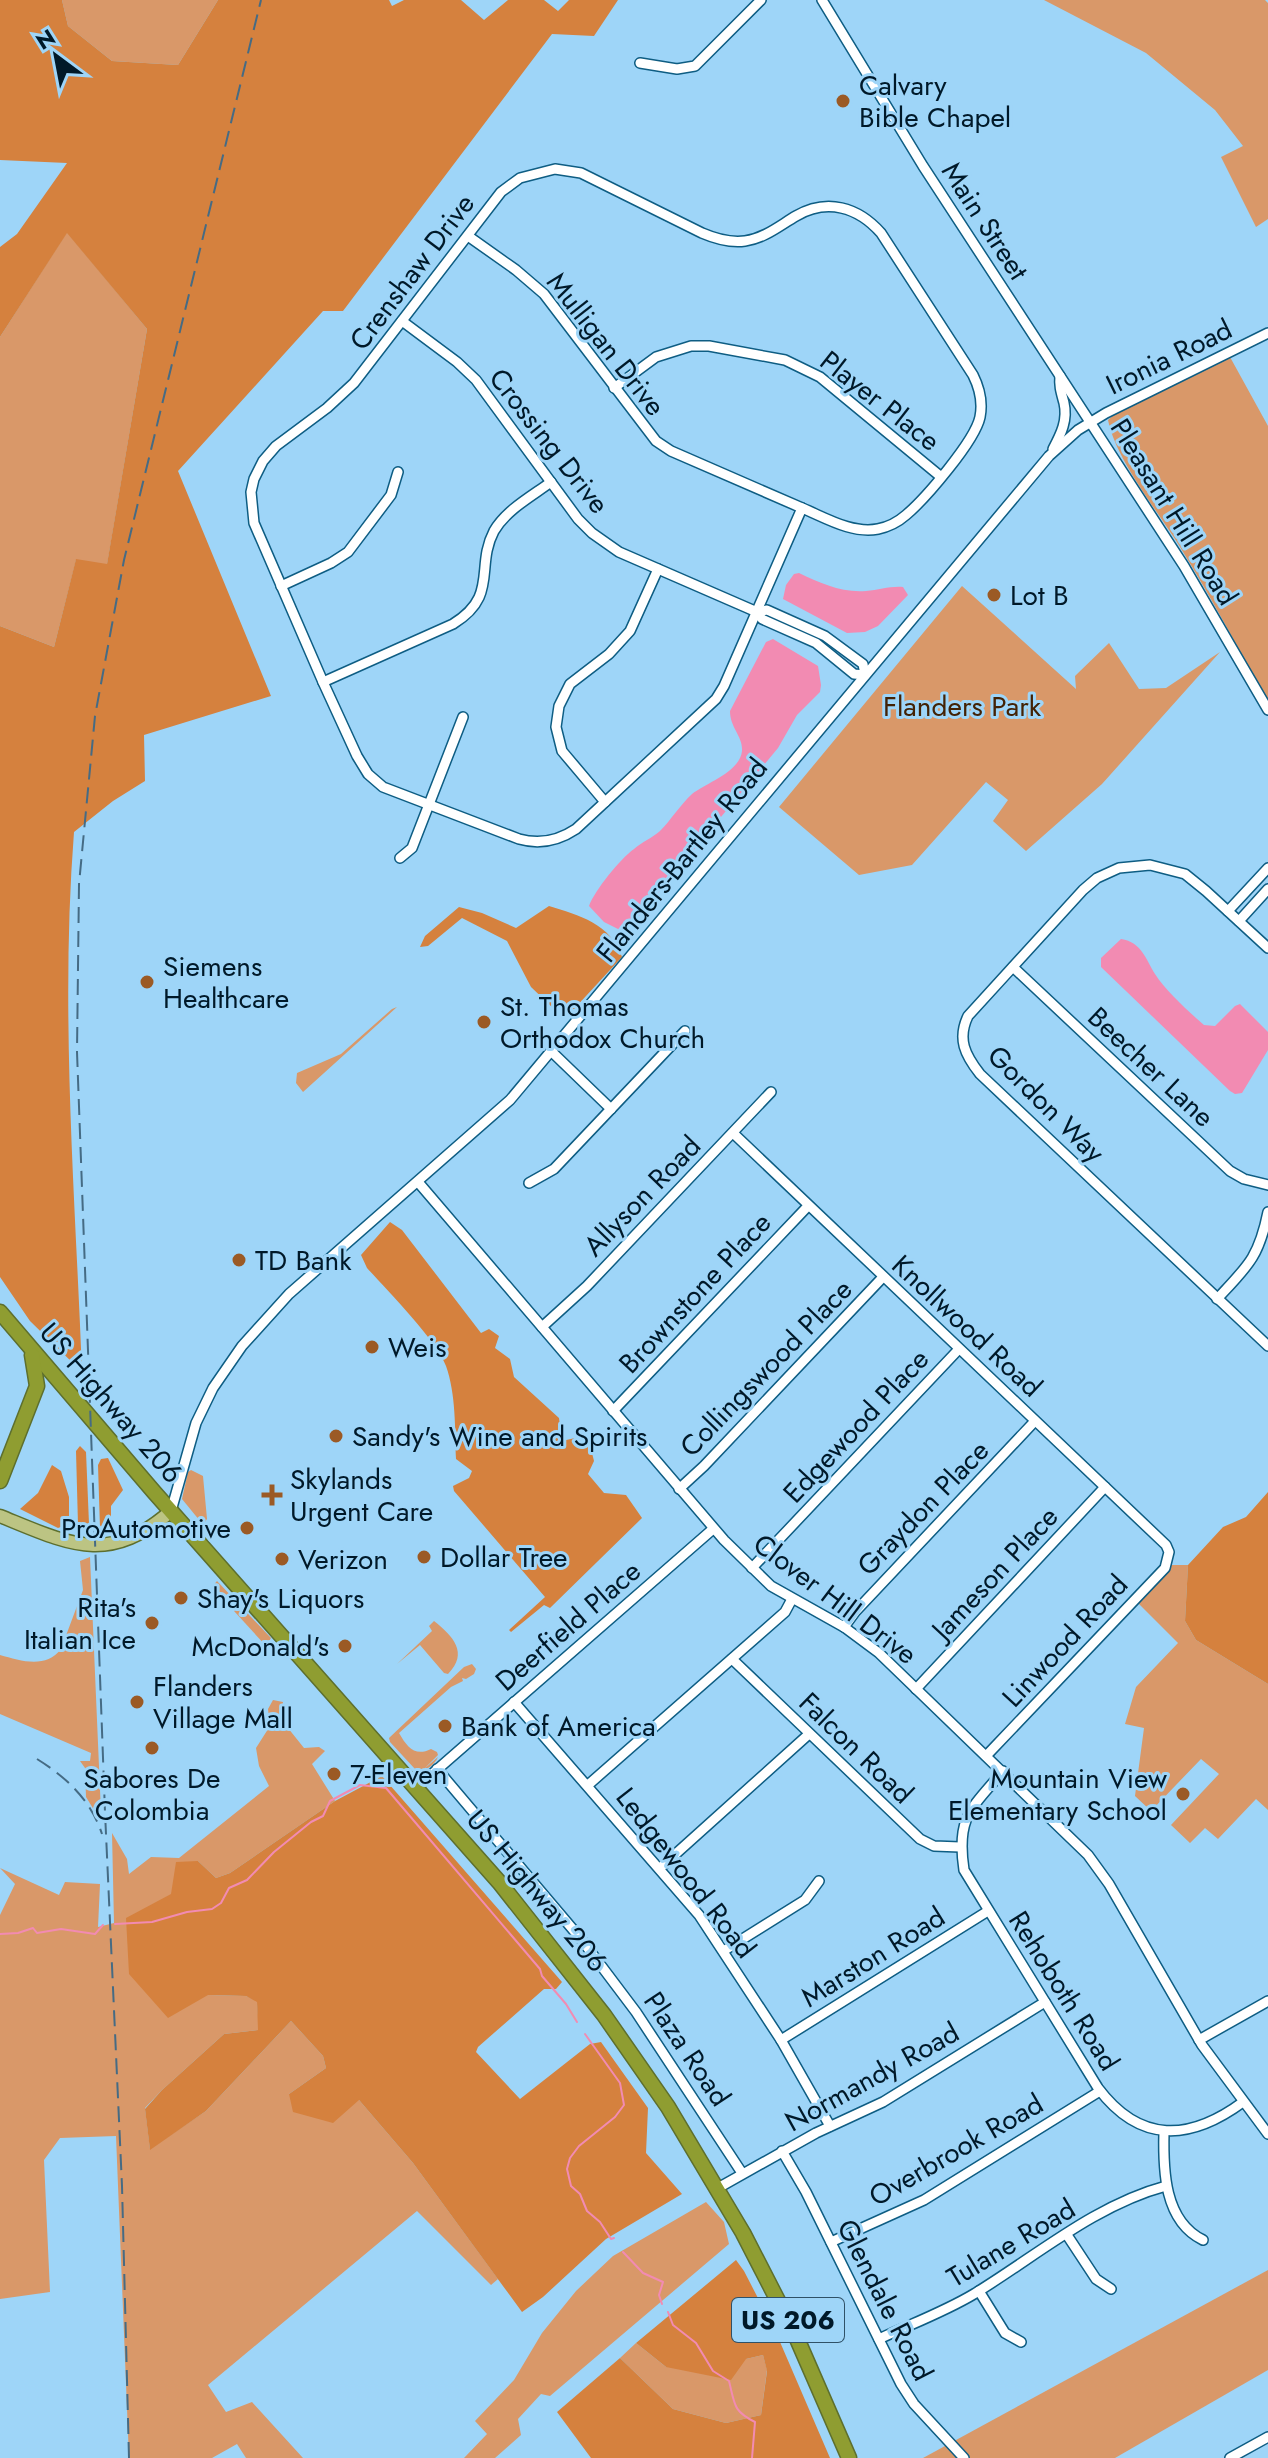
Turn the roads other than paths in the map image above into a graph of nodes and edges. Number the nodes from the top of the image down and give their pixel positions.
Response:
1 (761, 0) edge
2 (822, 0) edge
3 (640, 63) dead end
4 (468, 236) junction
5 (402, 321) junction
6 (1268, 333) edge
7 (1060, 375) junction
8 (614, 388) junction
9 (1091, 422) junction
10 (1049, 456) junction
11 (398, 472) dead end
12 (940, 476) junction
13 (551, 482) junction
14 (802, 508) junction
15 (658, 569) junction
16 (281, 586) junction
17 (757, 612) junction
18 (865, 675) junction
19 (323, 682) junction
20 (1268, 710) edge
21 (463, 717) dead end
22 (605, 802) junction
23 (430, 806) junction
24 (400, 858) dead end
25 (1268, 868) edge
26 (1268, 889) edge
27 (1228, 911) junction
28 (1239, 921) junction
29 (1268, 948) edge
30 (1013, 967) junction
31 (685, 1031) dead end
32 (552, 1052) junction
33 (771, 1092) dead end
34 (611, 1109) junction
35 (733, 1133) junction
36 (418, 1182) junction
37 (529, 1183) dead end
38 (1268, 1185) edge
39 (808, 1206) junction
40 (1268, 1212) edge
41 (883, 1277) junction
42 (1217, 1299) junction
43 (0, 1312) edge
44 (542, 1327) junction
45 (1268, 1346) edge
46 (959, 1349) junction
47 (31, 1351) junction
48 (613, 1411) junction
49 (1035, 1421) junction
50 (0, 1481) edge
51 (1105, 1487) junction
52 (679, 1489) junction
53 (171, 1511) junction
54 (0, 1516) edge
55 (713, 1529) junction
56 (1169, 1553) joint
57 (752, 1568) junction
58 (792, 1599) junction
59 (844, 1627) junction
60 (732, 1659) junction
61 (916, 1689) junction
62 (514, 1702) junction
63 (809, 1734) junction
64 (986, 1756) junction
65 (437, 1769) junction
66 (1003, 1771) junction
67 (588, 1785) junction
68 (416, 1788) junction
69 (960, 1847) junction
70 (660, 1868) junction
71 (819, 1881) dead end
72 (988, 1911) junction
73 (725, 1950) junction
74 (1268, 2001) edge
75 (1045, 2002) junction
76 (781, 2040) junction
77 (1199, 2040) junction
78 (1100, 2091) junction
79 (1243, 2102) junction
80 (830, 2126) junction
81 (1164, 2132) junction
82 (1268, 2134) edge
83 (782, 2151) junction
84 (742, 2173) junction
85 (1166, 2186) junction
86 (718, 2188) junction
87 (1067, 2235) junction
88 (1203, 2240) dead end
89 (831, 2242) junction
90 (1111, 2289) dead end
91 (979, 2291) junction
92 (879, 2339) junction
93 (1021, 2342) dead end
94 (1268, 2437) edge
95 (849, 2458) edge
96 (964, 2458) edge
97 (1230, 2458) edge

1 - 3 street
2 - 7 street, Main Street
4 - 5 street, Crenshaw Drive
4 - 8 street, Mulligan Drive
4 - 12 street, Crenshaw Drive
5 - 13 street, Crossing Drive
5 - 16 street, Crenshaw Drive
6 - 9 street, Ironia Road
7 - 9 street, Main Street
7 - 10 street
8 - 12 street, Player Place
8 - 14 street, Mulligan Drive
9 - 10 street, Flanders-Bartley Road
9 - 20 street, Pleasant Hill Road
10 - 18 street, Flanders-Bartley Road
11 - 16 street
12 - 14 street, Crenshaw Drive
13 - 15 street, Crossing Drive
13 - 19 street
14 - 17 street, Crenshaw Drive
15 - 17 street, Crossing Drive
15 - 22 street
16 - 19 street, Crenshaw Drive
17 - 18 street, Crossing Drive
17 - 22 street, Crenshaw Drive
18 - 32 street, Flanders-Bartley Road
19 - 23 street, Crenshaw Drive
21 - 23 street
22 - 23 street, Crenshaw Drive
23 - 24 street
25 - 27 street
26 - 28 street
27 - 28 street
27 - 30 street, Gordon Way
28 - 29 street
30 - 38 street, Beecher Lane
30 - 42 street, Gordon Way
31 - 34 street
32 - 34 street
32 - 36 street, Flanders-Bartley Road
33 - 35 street, Allyson Road
34 - 37 street
35 - 39 street, Knollwood Road
35 - 44 street, Allyson Road
36 - 44 street, Clover Hill Drive
36 - 53 street, Flanders-Bartley Road
39 - 41 street, Knollwood Road
39 - 48 street, Brownstone Place
40 - 42 street
41 - 46 street, Knollwood Road
41 - 52 street, Collingswood Place
42 - 45 street, Gordon Way
43 - 47 highway, US Highway 206 / US 206
44 - 48 street, Clover Hill Drive
46 - 49 street, Knollwood Road
46 - 57 street, Edgewood Place
47 - 50 highway
47 - 53 highway, US Highway 206 / US 206
48 - 52 street, Clover Hill Drive
49 - 51 street, Knollwood Road
49 - 59 street, Graydon Place
51 - 56 street, Knollwood Road
51 - 61 street, Jameson Place
52 - 55 street, Clover Hill Drive
53 - 54 main road
53 - 68 highway, US Highway 206 / US 206
55 - 57 street, Clover Hill Drive
55 - 62 street, Deerfield Place
56 - 64 street, Linwood Road
57 - 58 street, Clover Hill Drive
58 - 59 street, Clover Hill Drive
58 - 60 street
59 - 61 street, Clover Hill Drive
60 - 63 street, Falcon Road
60 - 67 street
61 - 64 street, Clover Hill Drive
62 - 65 street, Deerfield Place
62 - 67 street, Ledgewood Road
63 - 69 street, Falcon Road
63 - 70 street
64 - 66 street, Clover Hill Drive
65 - 68 street, Deerfield Place
65 - 84 street, Plaza Road
66 - 69 street
66 - 77 street, Clover Hill Drive
67 - 70 street, Ledgewood Road
68 - 86 highway, US Highway 206 / US 206
69 - 72 street, Rehoboth Road
70 - 73 street, Ledgewood Road
71 - 73 street
72 - 75 street, Rehoboth Road
72 - 76 street, Marston Road
73 - 76 street, Ledgewood Road
74 - 77 street
75 - 78 street, Rehoboth Road
75 - 80 street, Normandy Road
76 - 80 street, Ledgewood Road
77 - 79 street, Clover Hill Drive
78 - 81 street, Rehoboth Road
78 - 89 street, Overbrook Road
79 - 81 street
79 - 82 street, Clover Hill Drive
80 - 83 street, Normandy Road
81 - 85 street
83 - 84 street, Normandy Road
83 - 89 street, Glendale Road
84 - 86 street, Normandy Road
85 - 87 street, Tulane Road
85 - 88 street
86 - 95 highway, US Highway 206 / US 206
87 - 90 street
87 - 91 street, Tulane Road
89 - 92 street, Glendale Road
91 - 92 street, Tulane Road
91 - 93 street
92 - 96 street, Glendale Road
94 - 97 street

